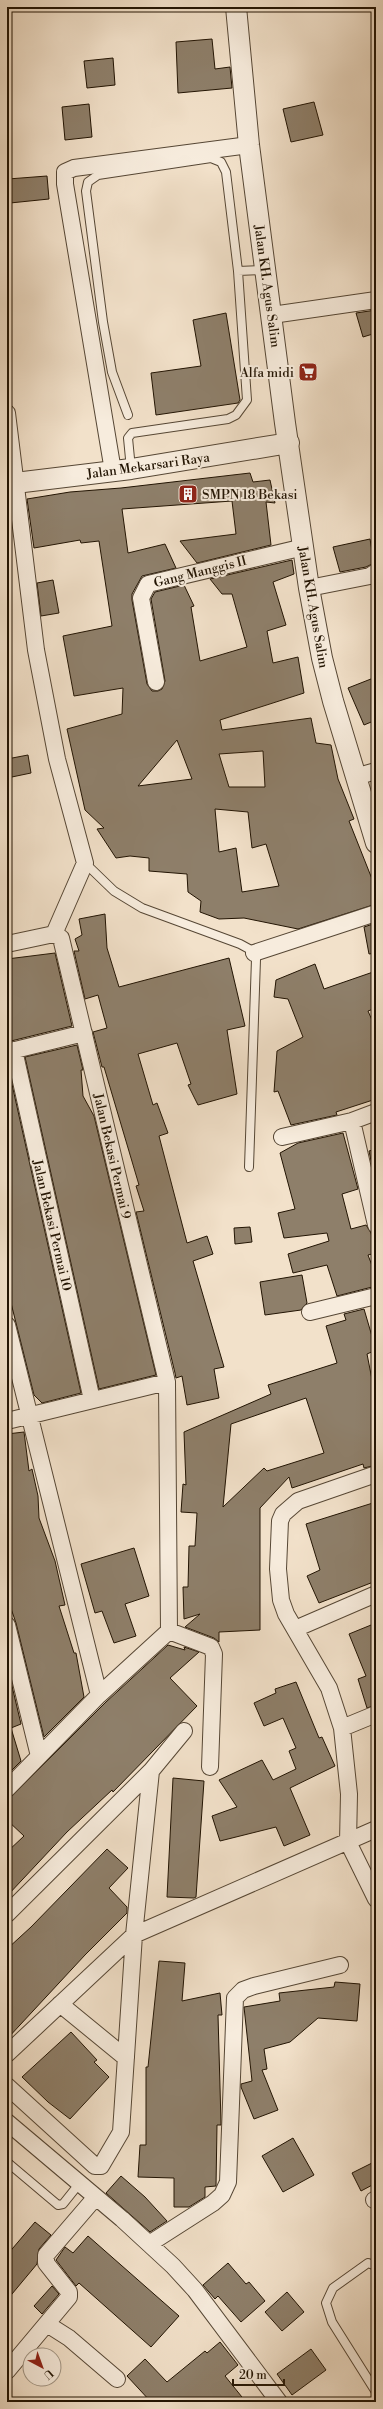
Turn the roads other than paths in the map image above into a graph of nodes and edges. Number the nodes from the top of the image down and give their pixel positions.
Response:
1 (236, 7) edge
2 (249, 144) junction
3 (265, 270) junction
4 (238, 271) junction
5 (376, 300) edge
6 (272, 315) junction
7 (7, 413) edge
8 (128, 415) dead end
9 (289, 443) junction
10 (122, 470) junction
11 (12, 484) edge
12 (304, 547) junction
13 (376, 572) edge
14 (309, 588) junction
15 (156, 682) dead end
16 (376, 772) edge
17 (356, 776) junction
18 (376, 843) edge
19 (85, 863) junction
20 (376, 913) edge
21 (54, 934) junction
22 (7, 944) edge
23 (254, 953) junction
24 (84, 1033) junction
25 (11, 1051) edge
26 (376, 1112) edge
27 (352, 1121) junction
28 (282, 1137) dead end
29 (248, 1167) dead end
30 (376, 1225) edge
31 (376, 1296) edge
32 (310, 1312) dead end
33 (7, 1325) edge
34 (167, 1382) junction
35 (92, 1400) junction
36 (30, 1416) junction
37 (7, 1421) edge
38 (376, 1474) edge
39 (376, 1594) edge
40 (7, 1625) edge
41 (295, 1629) junction
42 (169, 1631) junction
43 (98, 1695) junction
44 (376, 1714) edge
45 (342, 1728) junction
46 (184, 1731) dead end
47 (39, 1756) junction
48 (210, 1767) dead end
49 (151, 1771) junction
50 (7, 1788) edge
51 (376, 1828) edge
52 (348, 1842) junction
53 (376, 1899) edge
54 (7, 1914) edge
55 (134, 1935) junction
56 (340, 1965) dead end
57 (60, 2004) junction
58 (7, 2054) edge
59 (126, 2058) junction
60 (7, 2086) edge
61 (7, 2122) edge
62 (7, 2162) edge
63 (79, 2184) junction
64 (95, 2198) junction
65 (149, 2244) junction
66 (376, 2266) edge
67 (47, 2324) junction
68 (7, 2371) edge
69 (117, 2379) dead end
70 (376, 2392) edge
71 (279, 2402) edge

1 - 2 street, Jalan KH. Agus Salim
2 - 3 street, Jalan KH. Agus Salim
2 - 10 street
3 - 4 lane
3 - 6 street, Jalan KH. Agus Salim
4 - 8 lane
4 - 10 lane
5 - 6 street
6 - 9 street, Jalan KH. Agus Salim
7 - 11 street
9 - 10 street, Jalan Mekarsari Raya
9 - 12 street, Jalan KH. Agus Salim
10 - 11 street, Jalan Mekarsari Raya
11 - 19 street
12 - 14 street, Jalan KH. Agus Salim
12 - 15 street, Gang Manggis II
13 - 14 street
14 - 17 street, Jalan KH. Agus Salim
16 - 17 street
17 - 18 street, Jalan KH. Agus Salim
19 - 21 street
19 - 23 lane
20 - 23 street
21 - 22 street
21 - 24 street, Jalan Bekasi Permai 9
23 - 29 lane
24 - 25 street
24 - 34 street, Jalan Bekasi Permai 9
25 - 35 street, Jalan Bekasi Permai 10
26 - 27 street
27 - 28 street
27 - 30 street
31 - 32 street
33 - 36 street
34 - 35 street
34 - 42 street, Jalan Bekasi Permai 9
35 - 36 street
36 - 37 street
36 - 43 street
38 - 41 street
39 - 41 street
40 - 47 street
41 - 45 street
42 - 43 street
42 - 48 street
43 - 47 street
44 - 45 street
45 - 52 street
46 - 49 street
47 - 50 street
49 - 54 street
49 - 55 street
51 - 52 street
52 - 53 street
52 - 55 street
55 - 57 street
55 - 59 street
56 - 65 street
57 - 58 street
57 - 59 street
59 - 60 street
61 - 63 street
62 - 63 lane
63 - 64 street
64 - 65 street
64 - 67 street
65 - 71 street
66 - 70 lane
67 - 68 street
67 - 69 street

